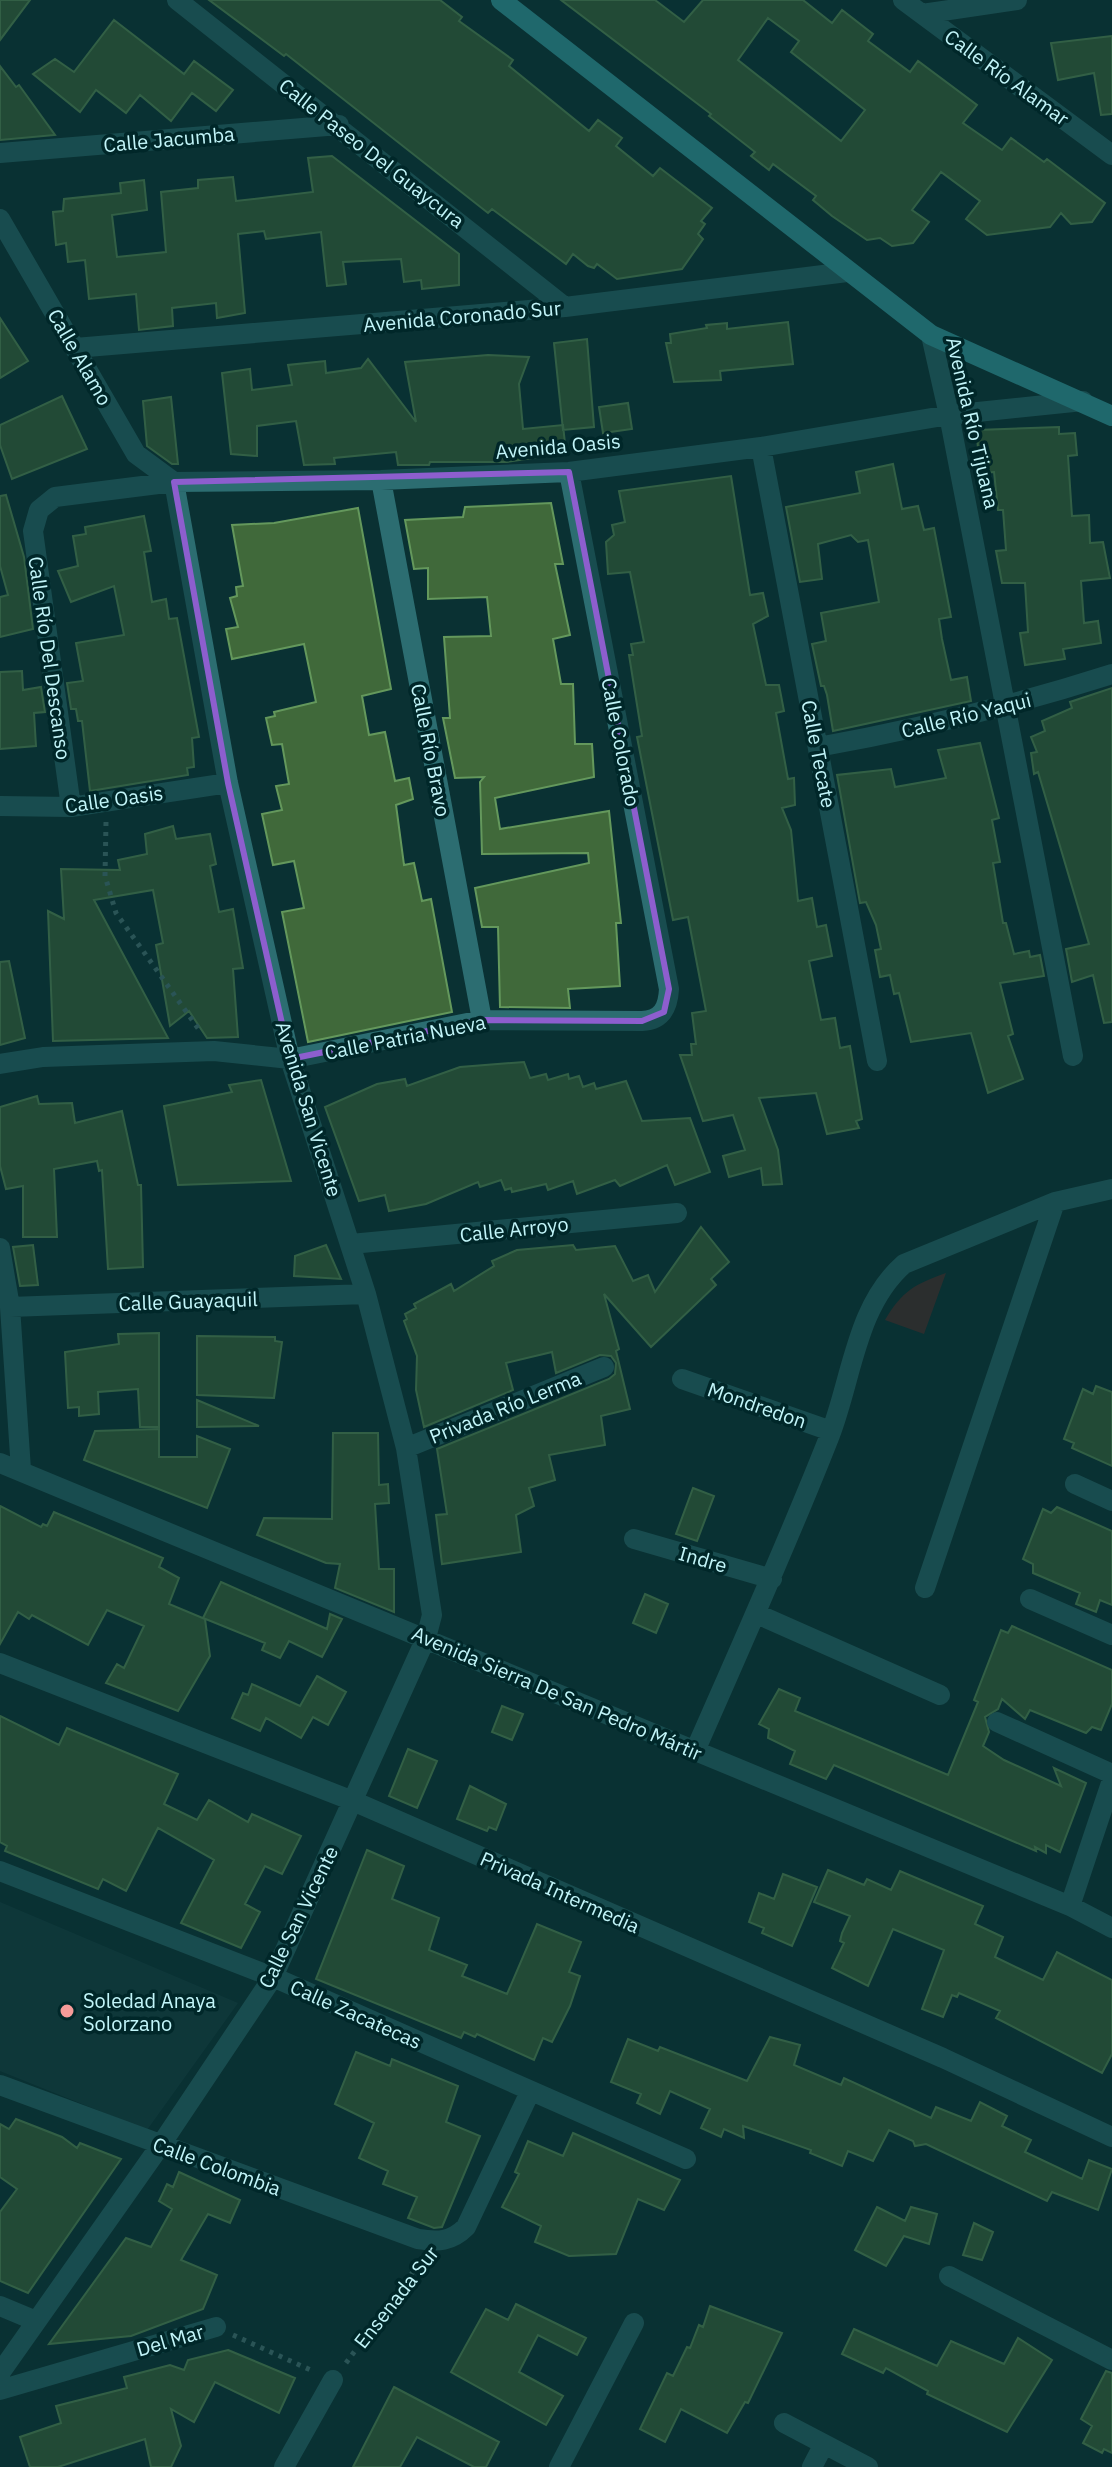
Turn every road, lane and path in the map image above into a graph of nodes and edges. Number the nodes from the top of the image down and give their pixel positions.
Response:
1 (177, 0) edge
2 (501, 0) edge
3 (903, 0) edge
4 (1017, 0) edge
5 (922, 14) junction
6 (339, 125) junction
7 (0, 153) edge
8 (1112, 155) edge
9 (0, 219) edge
10 (847, 272) junction
11 (565, 307) junction
12 (931, 335) junction
13 (75, 348) junction
14 (1083, 401) junction
15 (949, 415) junction
16 (1112, 416) edge
17 (761, 447) junction
18 (569, 472) junction
19 (381, 480) junction
20 (174, 482) junction
21 (39, 510) joint
22 (1112, 674) edge
23 (1006, 708) junction
24 (818, 747) junction
25 (228, 783) junction
26 (106, 801) junction
27 (0, 806) edge
28 (71, 807) junction
29 (664, 1012) joint
30 (482, 1020) junction
31 (214, 1051) junction
32 (1073, 1056) dead end
33 (290, 1059) junction
34 (877, 1061) dead end
35 (0, 1064) edge
36 (1112, 1189) edge
37 (1055, 1202) junction
38 (677, 1213) dead end
39 (351, 1244) junction
40 (0, 1248) edge
41 (366, 1294) junction
42 (10, 1307) junction
43 (604, 1367) dead end
44 (682, 1379) dead end
45 (831, 1431) junction
46 (406, 1448) junction
47 (0, 1463) edge
48 (21, 1470) junction
49 (1075, 1484) dead end
50 (1112, 1501) edge
51 (634, 1539) dead end
52 (772, 1579) junction
53 (925, 1588) dead end
54 (1030, 1599) dead end
55 (757, 1614) junction
56 (1112, 1635) edge
57 (426, 1638) junction
58 (0, 1663) edge
59 (940, 1695) dead end
60 (997, 1722) dead end
61 (695, 1751) junction
62 (1112, 1774) edge
63 (1112, 1780) edge
64 (353, 1801) junction
65 (0, 1871) edge
66 (1070, 1906) junction
67 (1112, 1928) edge
68 (273, 1977) junction
69 (0, 2085) edge
70 (530, 2092) junction
71 (1112, 2137) edge
72 (160, 2146) junction
73 (686, 2159) dead end
74 (436, 2241) junction
75 (949, 2276) dead end
76 (0, 2306) edge
77 (36, 2321) junction
78 (634, 2323) dead end
79 (216, 2327) joint
80 (1112, 2360) edge
81 (0, 2373) edge
82 (333, 2380) junction
83 (0, 2390) edge
84 (784, 2423) dead end
85 (824, 2444) junction
86 (284, 2467) edge
87 (559, 2467) edge
88 (812, 2467) edge
89 (868, 2467) edge

1 - 6 street, Calle Paseo Del Guaycura
2 - 10 main road, Avenida Río Tijuana
3 - 5 street, Calle Río Alamar
4 - 5 street
5 - 8 street, Calle Río Alamar
6 - 7 street, Calle Jacumba
6 - 11 street, Calle Paseo Del Guaycura
9 - 13 street, Calle Alamo
10 - 11 street, Avenida Coronado Sur
10 - 12 main road, Avenida Río Tijuana
11 - 13 street, Avenida Coronado Sur
12 - 14 main road
12 - 15 street, Avenida Río Tijuana
13 - 20 street, Calle Alamo
14 - 15 street, Avenida Oasis
14 - 16 main road
15 - 17 street, Avenida Oasis
15 - 23 street, Avenida Río Tijuana
17 - 18 street, Avenida Oasis
17 - 24 street, Calle Tecate
18 - 19 street, Avenida Oasis
18 - 29 street, Calle Colorado
19 - 20 street, Avenida Oasis
19 - 30 street, Calle Río Bravo
20 - 21 street, Avenida Oasis
20 - 25 street, Avenida San Vicente
21 - 28 street, Calle Río Del Descanso
22 - 23 street, Calle Río Yaqui
23 - 24 street, Calle Río Yaqui
23 - 32 street, Avenida Río Tijuana
24 - 34 street, Calle Tecate
25 - 26 street, Calle Oasis
25 - 33 street, Avenida San Vicente
26 - 28 street, Calle Oasis
26 - 31 path
27 - 28 street, Calle Oasis
29 - 30 street, Calle Patria Nueva
30 - 33 street, Calle Patria Nueva
31 - 33 street, Calle Patria Nueva
31 - 35 street, Calle Patria Nueva
33 - 39 street, Avenida San Vicente
36 - 37 street
37 - 45 street
37 - 53 street
38 - 39 street, Calle Arroyo
39 - 41 street, Avenida San Vicente
40 - 42 street
41 - 42 street, Calle Guayaquil
41 - 46 street, Avenida San Vicente
42 - 48 street
43 - 46 street, Privada Río Lerma
44 - 45 street, Mondredon
45 - 52 street
46 - 57 street, Avenida San Vicente
47 - 48 street, Avenida Sierra De San Pedro Mártir
48 - 57 street, Avenida Sierra De San Pedro Mártir
49 - 50 street
51 - 52 street, Indre
52 - 55 street
54 - 56 street
55 - 59 street
55 - 61 street
57 - 61 street, Avenida Sierra De San Pedro Mártir
57 - 64 street, Calle San Vicente
58 - 64 street, Privada Intermedia
60 - 62 street
61 - 66 street, Avenida Sierra De San Pedro Mártir
63 - 66 street
64 - 68 street, Calle San Vicente
64 - 71 street, Privada Intermedia
65 - 68 street, Calle Zacatecas
66 - 67 street, Avenida Sierra De San Pedro Mártir
68 - 70 street, Calle Zacatecas
68 - 72 street, Calle San Vicente
69 - 72 street, Calle Colombia
70 - 73 street, Calle Zacatecas
70 - 74 street, Ensenada Sur
72 - 74 street, Calle Colombia
72 - 77 street, Calle San Vicente
74 - 82 path, Ensenada Sur
75 - 80 street
76 - 77 street
77 - 81 street, Calle San Vicente
78 - 87 street
79 - 82 path, Del Mar
79 - 83 street, Del Mar
82 - 86 street
84 - 85 street
85 - 88 street
85 - 89 street

